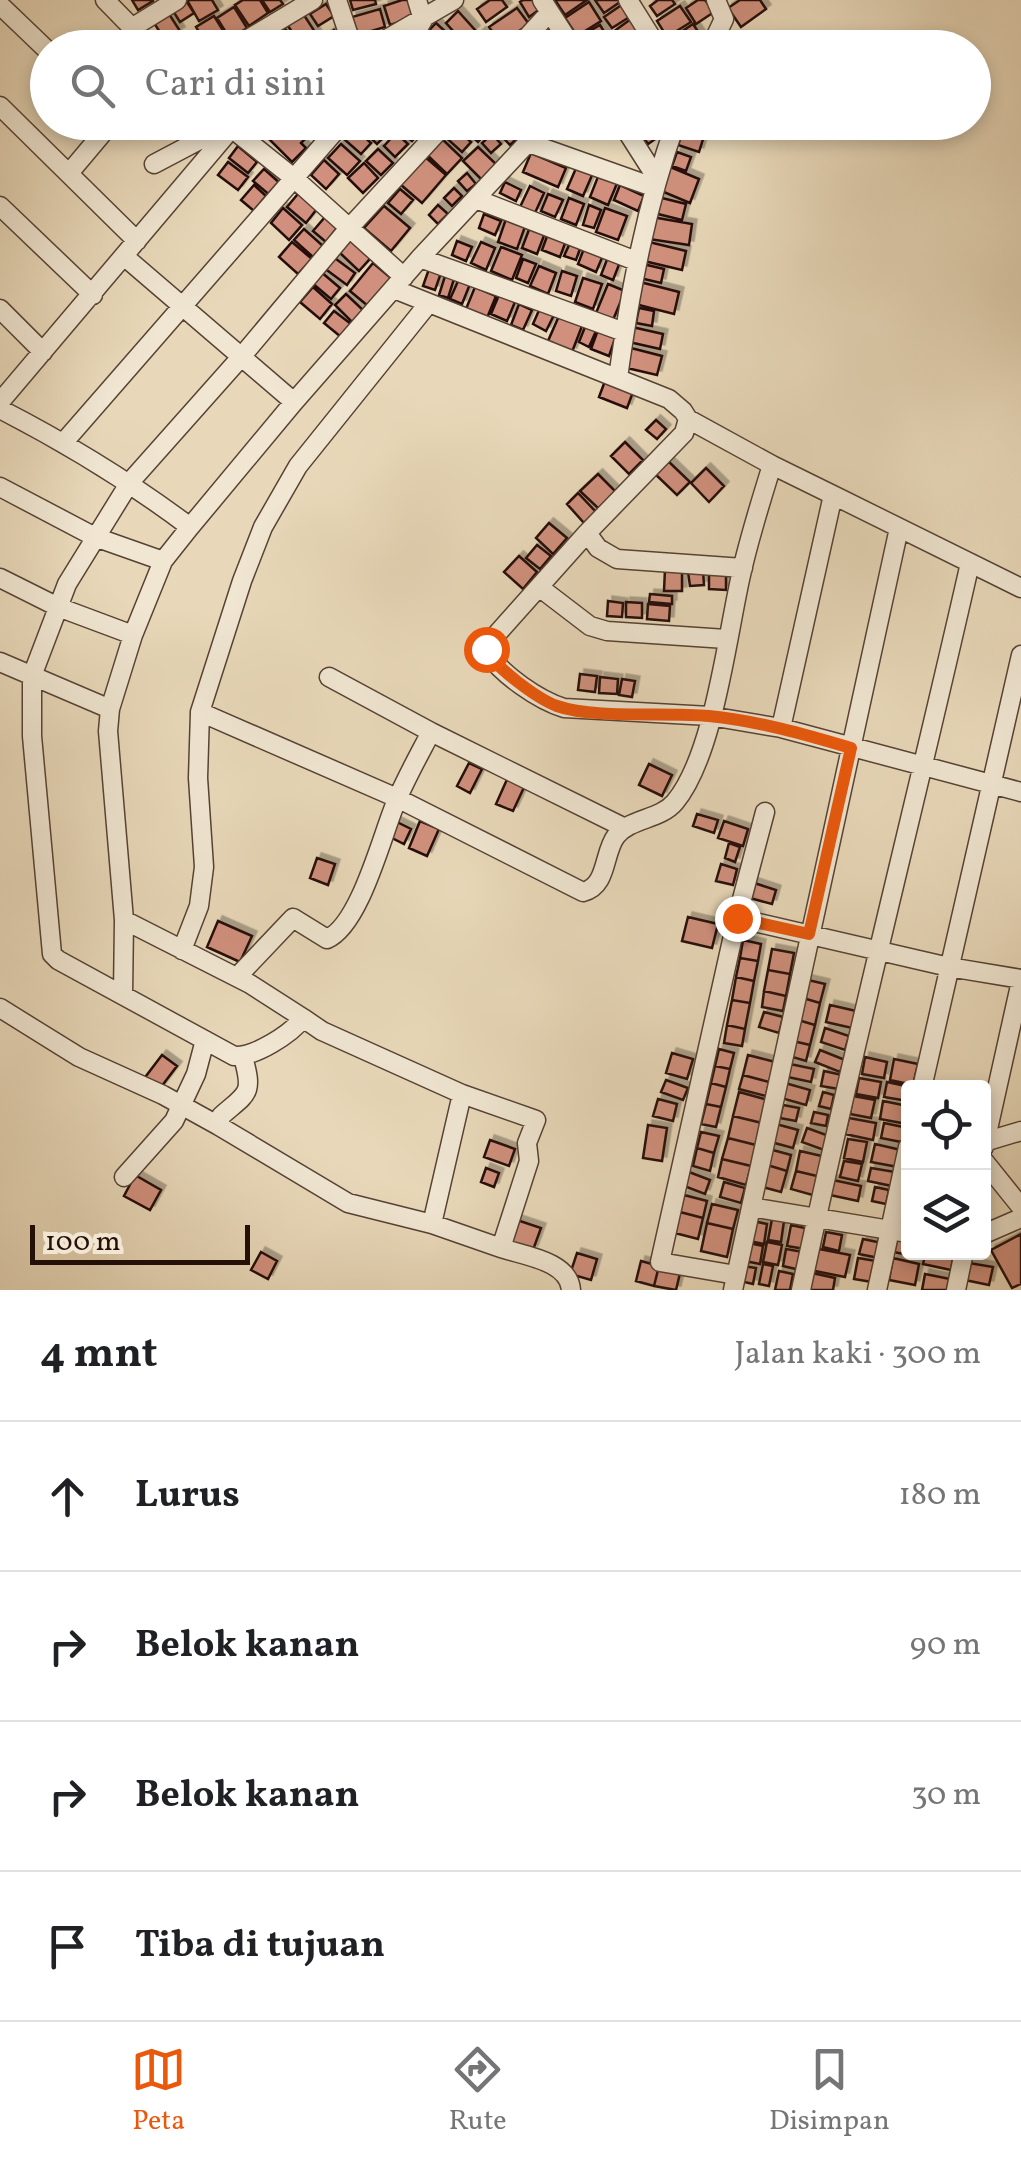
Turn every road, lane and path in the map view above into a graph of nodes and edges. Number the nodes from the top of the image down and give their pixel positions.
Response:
1 (105, 0) edge
2 (177, 0) edge
3 (313, 0) edge
4 (337, 0) edge
5 (417, 0) edge
6 (454, 0) edge
7 (628, 0) edge
8 (716, 0) edge
9 (0, 5) edge
10 (545, 6) edge
11 (423, 20) junction
12 (134, 27) junction
13 (137, 30) edge
14 (264, 30) edge
15 (347, 30) edge
16 (406, 30) edge
17 (417, 30) edge
18 (529, 30) edge
19 (560, 30) edge
20 (647, 30) edge
21 (719, 30) edge
22 (30, 34) edge
23 (0, 106) edge
24 (30, 134) edge
25 (36, 140) edge
26 (97, 140) edge
27 (201, 140) edge
28 (219, 140) edge
29 (248, 140) edge
30 (328, 140) edge
31 (430, 140) edge
32 (632, 140) edge
33 (669, 140) edge
34 (529, 142) joint
35 (154, 164) dead end
36 (70, 172) junction
37 (294, 179) junction
38 (654, 182) junction
39 (476, 200) junction
40 (0, 206) edge
41 (350, 227) junction
42 (131, 249) junction
43 (420, 258) junction
44 (636, 261) junction
45 (399, 283) junction
46 (93, 295) junction
47 (428, 304) junction
48 (180, 306) junction
49 (0, 309) edge
50 (624, 332) junction
51 (43, 352) junction
52 (242, 356) junction
53 (618, 378) junction
54 (0, 402) edge
55 (294, 402) junction
56 (0, 409) edge
57 (688, 420) junction
58 (64, 442) junction
59 (772, 464) junction
60 (130, 482) junction
61 (0, 487) edge
62 (833, 495) junction
63 (190, 528) junction
64 (899, 528) junction
65 (587, 533) junction
66 (95, 537) junction
67 (163, 561) junction
68 (970, 563) junction
69 (742, 568) junction
70 (0, 578) edge
71 (539, 586) junction
72 (1021, 588) edge
73 (58, 607) junction
74 (133, 635) junction
75 (726, 639) junction
76 (1021, 655) edge
77 (0, 662) edge
78 (32, 676) junction
79 (330, 677) dead end
80 (110, 709) junction
81 (200, 712) junction
82 (710, 716) junction
83 (782, 728) junction
84 (431, 732) junction
85 (851, 748) junction
86 (924, 765) junction
87 (990, 783) junction
88 (1021, 792) edge
89 (397, 798) junction
90 (765, 812) dead end
91 (625, 828) junction
92 (737, 918) junction
93 (124, 920) junction
94 (809, 934) junction
95 (182, 950) junction
96 (877, 950) junction
97 (950, 966) junction
98 (237, 978) junction
99 (1021, 980) edge
100 (123, 995) junction
101 (0, 1008) edge
102 (303, 1018) junction
103 (204, 1040) junction
104 (243, 1057) junction
105 (924, 1080) edge
106 (462, 1094) junction
107 (180, 1106) junction
108 (991, 1113) edge
109 (218, 1126) junction
110 (1021, 1131) edge
111 (991, 1142) edge
112 (905, 1170) edge
113 (991, 1170) edge
114 (124, 1177) dead end
115 (751, 1207) junction
116 (1021, 1207) edge
117 (817, 1218) junction
118 (1021, 1218) edge
119 (432, 1224) junction
120 (991, 1231) edge
121 (899, 1232) edge
122 (501, 1248) junction
123 (962, 1260) edge
124 (734, 1283) edge
125 (571, 1290) edge
126 (802, 1290) edge
127 (877, 1290) edge
128 (956, 1290) edge

1 - 12 street
2 - 12 street
3 - 14 street
4 - 15 street
5 - 11 street
6 - 11 street
7 - 20 street
8 - 21 street
9 - 22 street
10 - 18 street
10 - 19 street
11 - 16 street
11 - 17 street
12 - 13 street
23 - 24 street
25 - 36 street
26 - 36 street
27 - 35 street
28 - 42 street
29 - 37 street
30 - 37 street
31 - 41 street
32 - 38 street
33 - 38 street
34 - 38 street
34 - 39 street
36 - 42 street
37 - 41 street
37 - 48 street
38 - 44 street
39 - 43 street
39 - 44 street
40 - 46 street
41 - 45 street
41 - 52 street
42 - 46 street
42 - 48 street
43 - 45 street
43 - 50 street
44 - 50 street
45 - 47 street
45 - 55 street
46 - 51 street
47 - 53 street
47 - 81 street
48 - 52 street
48 - 58 street
49 - 51 street
50 - 53 street
51 - 54 street
52 - 55 street
52 - 60 street
53 - 57 street
55 - 63 street
56 - 58 street
57 - 59 street
57 - 65 street
58 - 60 street
59 - 62 street
59 - 69 street
60 - 63 street
60 - 66 street
61 - 66 street
62 - 64 street
62 - 83 street
63 - 67 street
64 - 68 street
64 - 85 street
65 - 69 street
65 - 71 street
66 - 67 street
66 - 73 street
67 - 74 street
68 - 72 street
68 - 86 street
69 - 75 street
70 - 73 street
71 - 75 street
71 - 82 street
73 - 74 street
73 - 78 street
74 - 80 street
75 - 82 street
76 - 87 street
77 - 78 street
78 - 80 street
78 - 100 street
79 - 84 street
80 - 93 street
81 - 89 street
81 - 95 street
82 - 83 street
82 - 91 street
83 - 85 street
84 - 89 street
84 - 91 street
85 - 86 street
85 - 94 street
86 - 87 street
86 - 96 street
87 - 88 street
87 - 97 street
89 - 91 street
89 - 98 street
90 - 92 street
92 - 94 street
92 - 124 street
93 - 95 street
93 - 100 street
94 - 96 street
94 - 115 street
95 - 98 street
96 - 97 street
96 - 117 street
97 - 99 street
97 - 105 street
98 - 102 street
99 - 108 street
100 - 103 street
101 - 107 street
102 - 104 street
102 - 106 street
103 - 104 street
103 - 107 street
104 - 109 street
106 - 119 street
106 - 122 street
107 - 109 street
107 - 114 street
109 - 119 street
110 - 111 street
112 - 121 street
113 - 116 street
115 - 117 street
115 - 124 street
117 - 121 street
117 - 126 street
118 - 120 street
119 - 122 street
121 - 127 street
122 - 125 street
123 - 128 street

